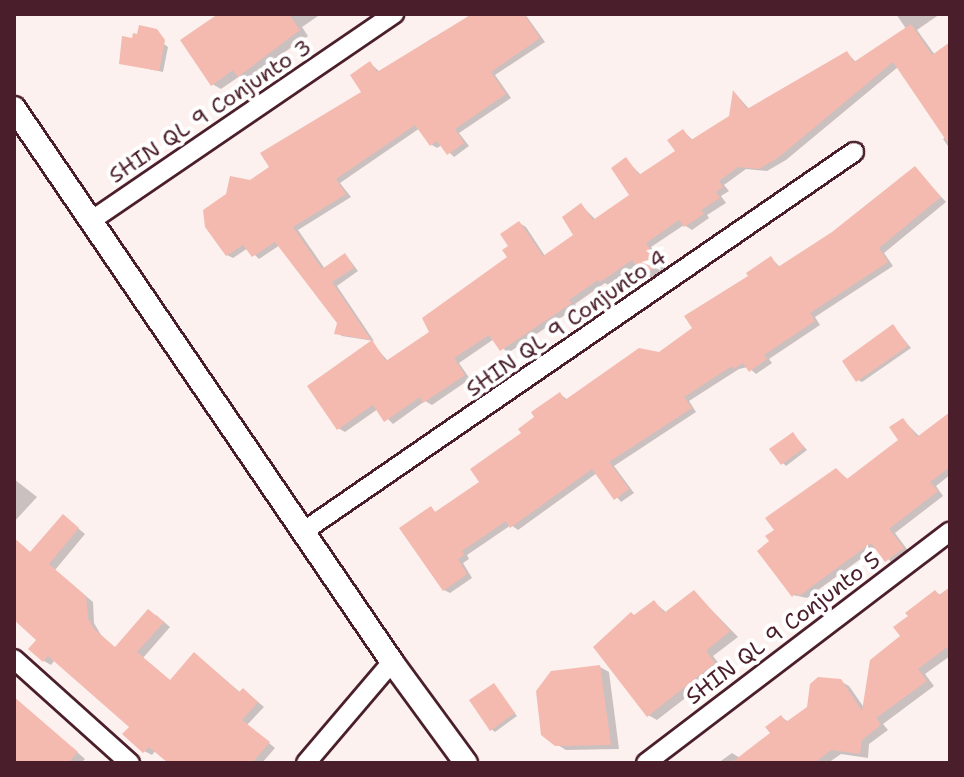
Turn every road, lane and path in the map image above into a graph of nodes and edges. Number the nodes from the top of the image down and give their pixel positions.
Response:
1 (394, 14) edge
2 (14, 108) edge
3 (854, 152) dead end
4 (92, 220) junction
5 (304, 531) junction
6 (950, 531) edge
7 (14, 659) edge
8 (392, 662) junction
9 (130, 763) edge
10 (306, 763) edge
11 (466, 763) edge
12 (646, 763) edge

1 - 4 street, SHIN QL 9 Conjunto 3
2 - 4 street
3 - 5 street, SHIN QL 9 Conjunto 4
4 - 5 street
5 - 8 street
6 - 12 street, SHIN QL 9 Conjunto 5
7 - 9 street
8 - 10 street
8 - 11 street

